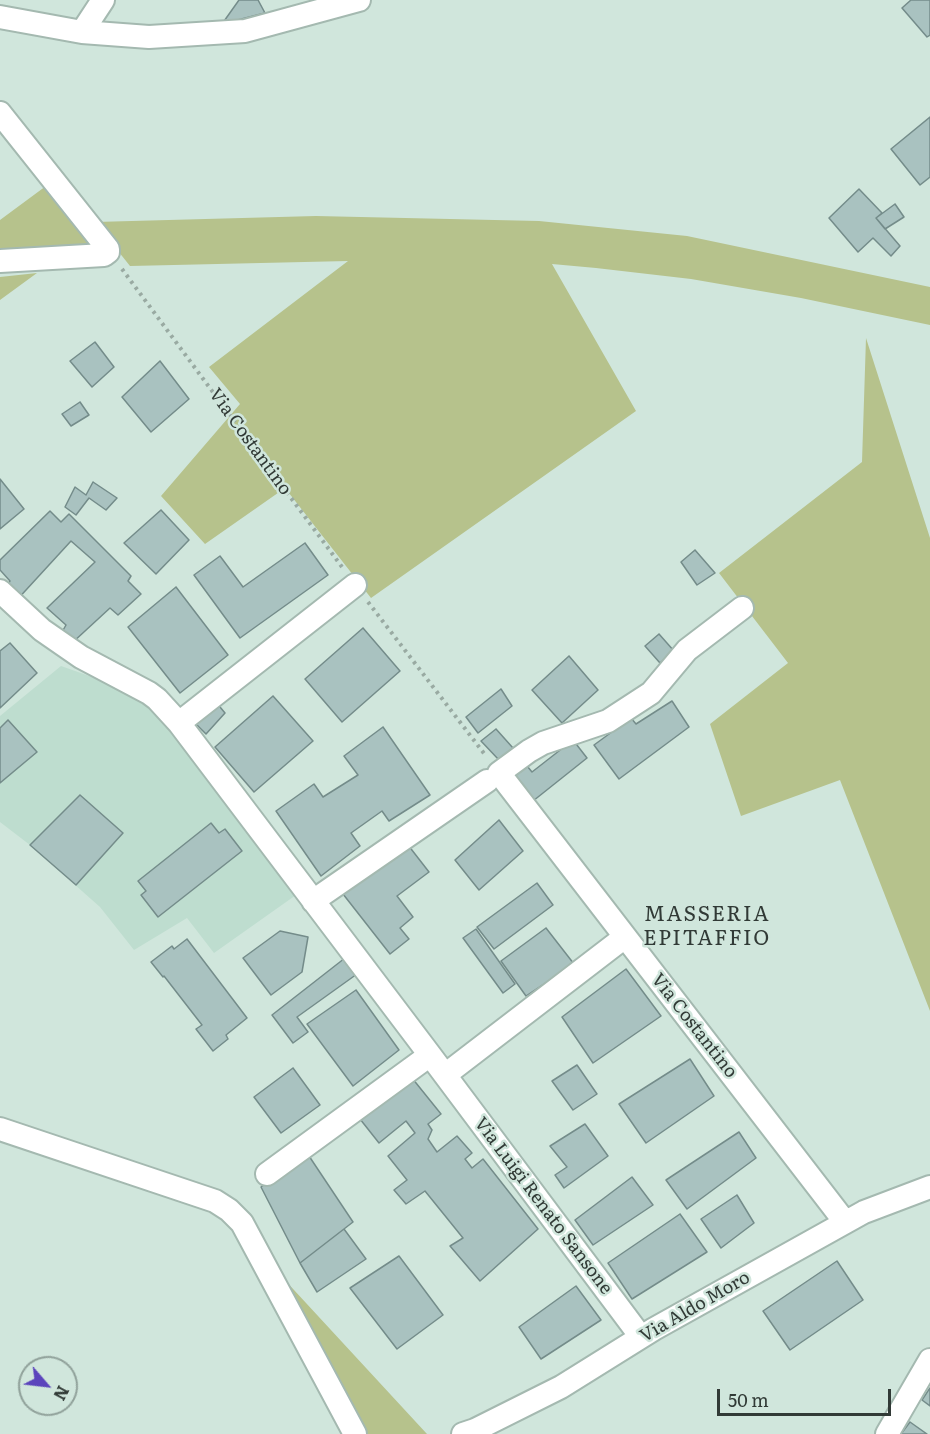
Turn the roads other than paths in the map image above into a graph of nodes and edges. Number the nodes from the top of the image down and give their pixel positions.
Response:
1 (103, 0) edge
2 (359, 0) edge
3 (0, 17) edge
4 (82, 32) junction
5 (0, 113) edge
6 (0, 261) edge
7 (355, 585) road end
8 (0, 591) edge
9 (742, 608) dead end
10 (179, 723) junction
11 (493, 777) junction
12 (313, 901) junction
13 (617, 943) dead end
14 (430, 1055) junction
15 (445, 1075) junction
16 (0, 1128) edge
17 (267, 1174) dead end
18 (930, 1187) edge
19 (845, 1222) junction
20 (641, 1337) junction
21 (930, 1360) edge
22 (355, 1434) edge
23 (463, 1434) edge
24 (887, 1434) edge

1 - 4 street
2 - 4 street
3 - 4 street
5 - 6 street
7 - 10 street
8 - 10 street, Via Luigi Renato Sansone
9 - 11 street
10 - 12 street, Via Luigi Renato Sansone
11 - 12 street
11 - 19 street, Via Costantino
12 - 14 street, Via Luigi Renato Sansone
13 - 15 street
14 - 15 street, Via Luigi Renato Sansone
14 - 17 street
15 - 20 street, Via Luigi Renato Sansone
16 - 22 street
18 - 19 street, Via Aldo Moro
19 - 20 street, Via Aldo Moro
20 - 23 street, Via Aldo Moro
21 - 24 street

